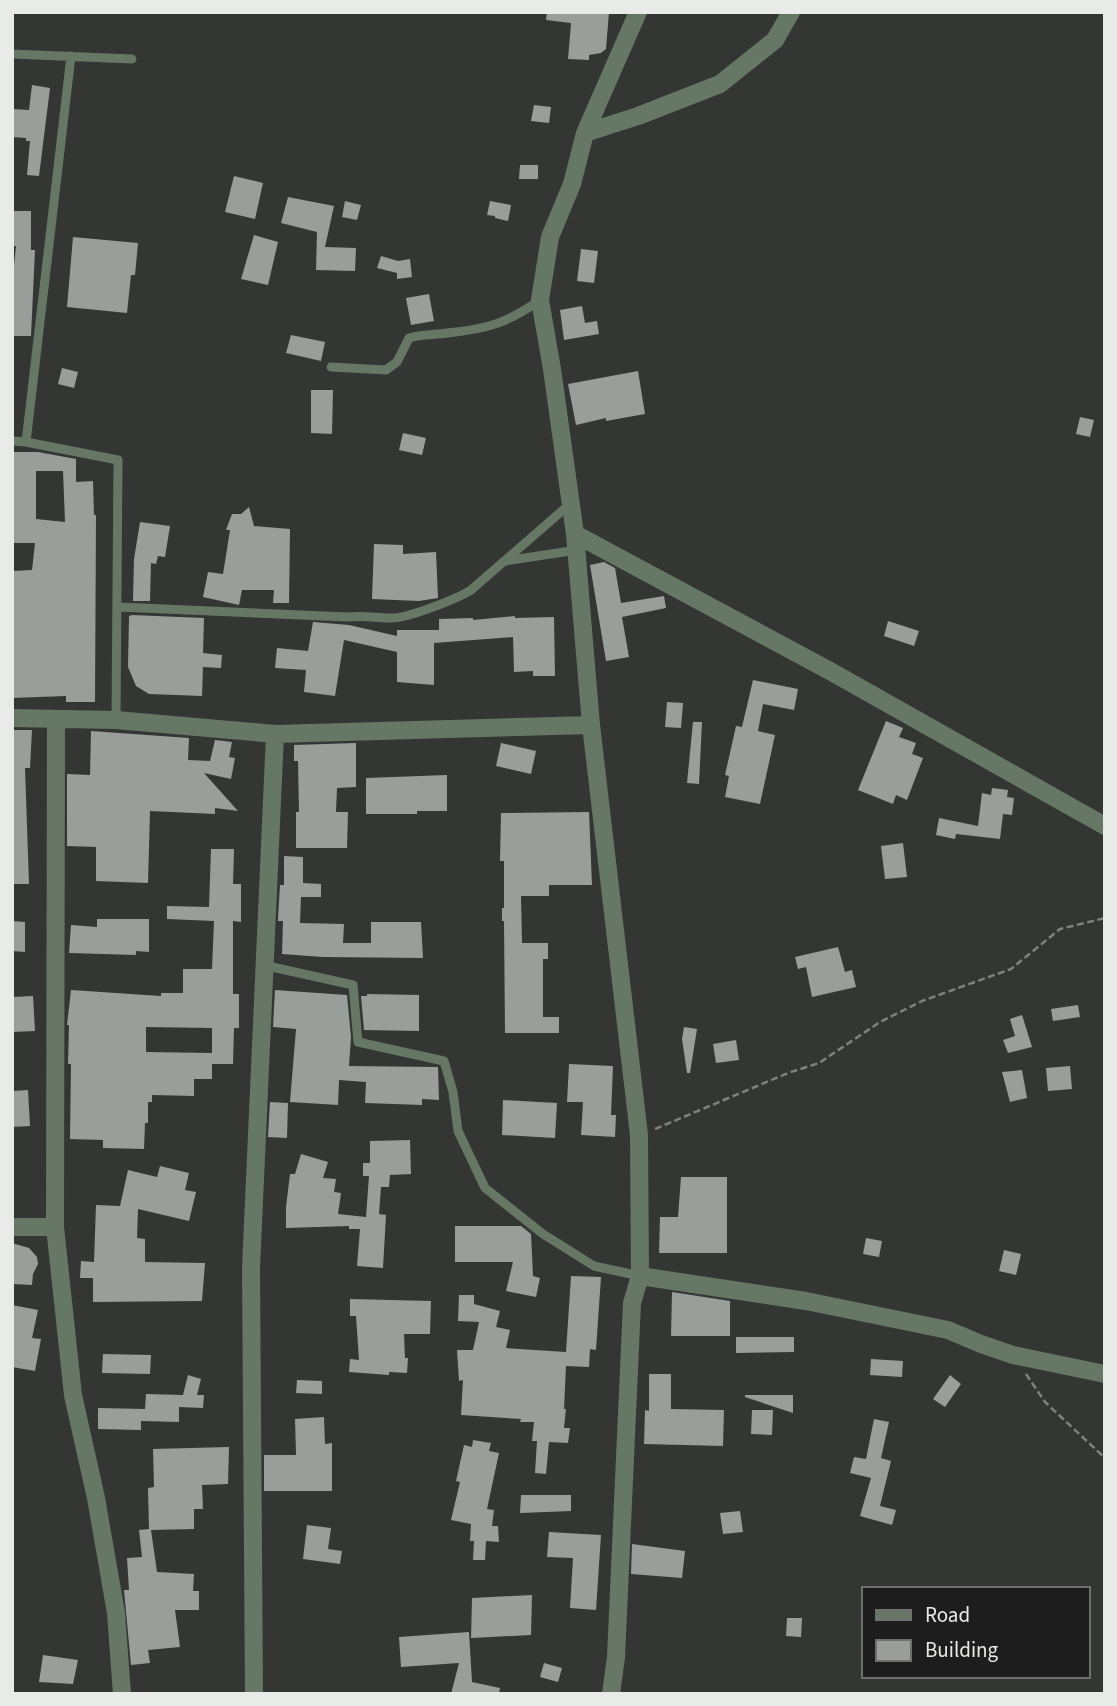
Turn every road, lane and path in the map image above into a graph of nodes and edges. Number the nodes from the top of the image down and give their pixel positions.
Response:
1 (638, 12) edge
2 (792, 12) edge
3 (12, 54) edge
4 (71, 56) junction
5 (132, 60) dead end
6 (585, 133) junction
7 (540, 299) junction
8 (331, 367) dead end
9 (12, 441) edge
10 (26, 442) junction
11 (571, 503) junction
12 (576, 542) junction
13 (503, 561) junction
14 (118, 607) junction
15 (12, 718) edge
16 (56, 719) junction
17 (116, 720) junction
18 (591, 725) junction
19 (275, 734) junction
20 (1105, 827) edge
21 (1105, 918) edge
22 (263, 965) junction
23 (639, 1135) junction
24 (12, 1227) edge
25 (55, 1227) junction
26 (640, 1276) junction
27 (1013, 1355) junction
28 (1105, 1374) edge
29 (1105, 1458) edge
30 (122, 1694) edge
31 (254, 1694) edge
32 (611, 1694) edge

1 - 6 street
2 - 6 street
3 - 4 lane
4 - 5 lane
4 - 10 lane
6 - 7 street
7 - 8 lane
7 - 11 street
9 - 10 lane
10 - 14 lane
11 - 12 street
11 - 13 lane
12 - 13 lane
12 - 18 street
12 - 20 street
13 - 14 lane
14 - 17 lane
15 - 16 street
16 - 17 street
16 - 25 street
17 - 19 street
18 - 19 street
18 - 23 street
19 - 22 street
21 - 23 path
22 - 26 lane
22 - 31 street
23 - 26 street
24 - 25 street
25 - 30 street
26 - 27 street
26 - 32 street
27 - 28 street
27 - 29 path

